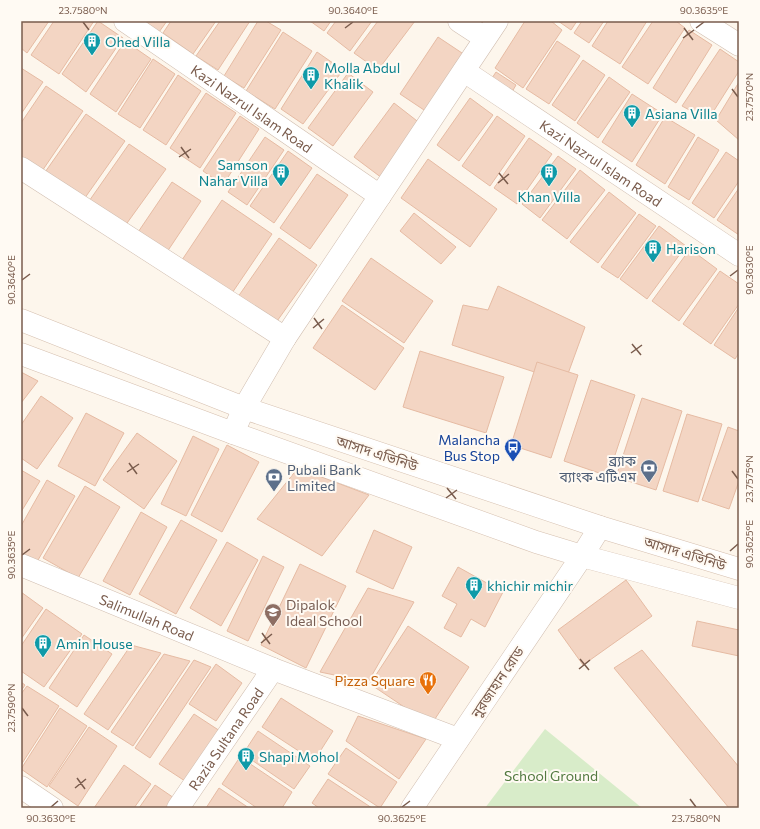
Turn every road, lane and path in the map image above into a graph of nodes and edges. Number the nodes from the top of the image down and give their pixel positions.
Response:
1 (125, 21) edge
2 (459, 21) edge
3 (701, 21) edge
4 (491, 30) edge
5 (739, 45) edge
6 (464, 71) junction
7 (21, 168) edge
8 (380, 196) junction
9 (739, 255) edge
10 (21, 320) edge
11 (284, 338) junction
12 (21, 354) edge
13 (244, 408) junction
14 (233, 433) junction
15 (600, 527) junction
16 (582, 556) junction
17 (21, 565) edge
18 (739, 569) edge
19 (739, 598) edge
20 (273, 669) junction
21 (458, 739) junction
22 (21, 787) edge
23 (52, 808) edge
24 (178, 808) edge
25 (412, 808) edge

1 - 8 street, Kazi Nazrul Islam Road
2 - 4 street
3 - 5 street
4 - 6 street
6 - 8 street
6 - 9 street, Kazi Nazrul Islam Road
7 - 11 street
8 - 11 street
10 - 13 street, আসাদ এভিনিউ
11 - 13 street
12 - 14 street, আসাদ এভিনিউ
13 - 14 street
13 - 15 street, আসাদ এভিনিউ
14 - 16 street, আসাদ এভিনিউ
15 - 16 street, নুরজাহান রোড
15 - 18 street, আসাদ এভিনিউ
16 - 19 street, আসাদ এভিনিউ
16 - 21 street, নুরজাহান রোড
17 - 20 street, Salimullah Road
20 - 21 street, Salimullah Road
20 - 24 street, Razia Sultana Road
21 - 25 street, নুরজাহান রোড
22 - 23 street

